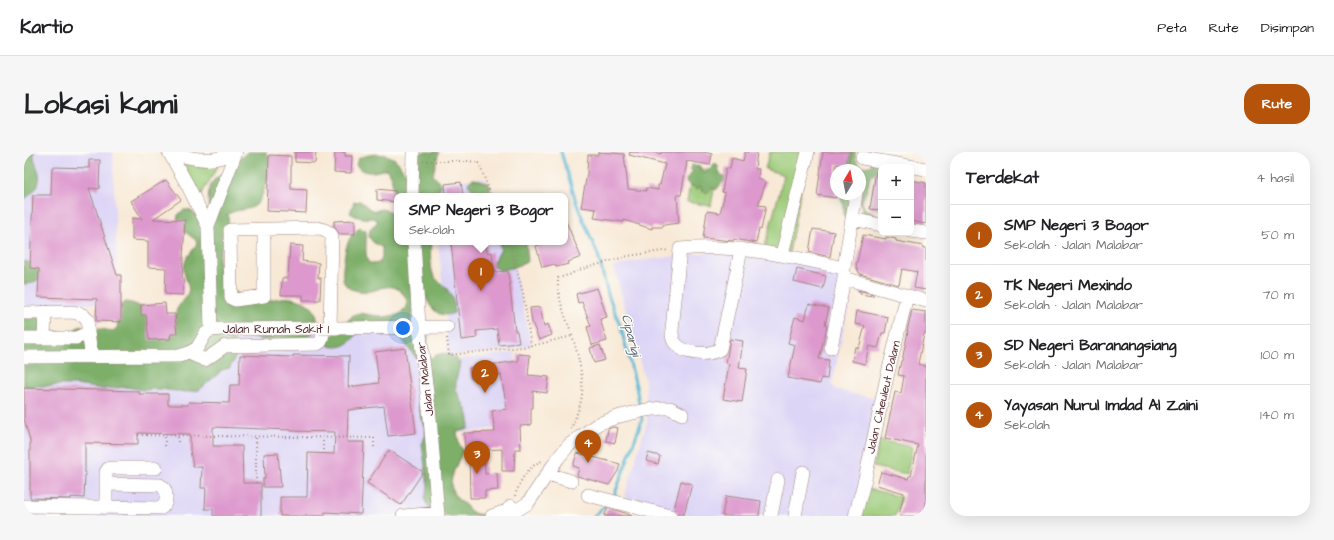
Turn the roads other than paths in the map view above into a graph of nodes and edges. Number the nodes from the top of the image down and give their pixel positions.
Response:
1 (170, 152) edge
2 (235, 152) edge
3 (808, 152) edge
4 (413, 157) edge
5 (861, 160) edge
6 (926, 170) edge
7 (412, 193) edge
8 (855, 200) edge
9 (852, 219) junction
10 (878, 224) edge
11 (208, 226) junction
12 (264, 229) junction
13 (914, 232) edge
14 (926, 234) edge
15 (414, 245) edge
16 (740, 249) junction
17 (782, 254) junction
18 (844, 273) junction
19 (907, 296) junction
20 (926, 301) edge
21 (45, 312) junction
22 (24, 313) edge
23 (419, 326) junction
24 (446, 327) road end
25 (326, 328) junction
26 (210, 330) junction
27 (88, 333) junction
28 (24, 338) edge
29 (44, 338) junction
30 (831, 348) dead end
31 (188, 353) junction
32 (24, 357) edge
33 (92, 357) junction
34 (682, 414) dead end
35 (156, 468) dead end
36 (803, 472) dead end
37 (548, 474) junction
38 (778, 480) dead end
39 (571, 482) dead end
40 (106, 484) junction
41 (588, 495) dead end
42 (24, 506) edge
43 (106, 507) junction
44 (510, 511) edge
45 (438, 515) edge
46 (404, 516) edge
47 (492, 516) edge
48 (670, 516) edge
49 (771, 516) edge
50 (795, 516) edge
51 (854, 516) edge

1 - 2 street
1 - 11 street
2 - 11 street
3 - 17 street
4 - 7 street
5 - 6 street
8 - 9 street
9 - 10 street
9 - 18 street
11 - 26 street
12 - 12 street
12 - 25 street
13 - 14 street
15 - 23 street, Jalan Malabar
16 - 16 street
16 - 17 street
17 - 18 street
18 - 19 street
18 - 30 street
19 - 20 street
19 - 51 street, Jalan Ciheuleut Dalam
21 - 22 street
21 - 27 street
21 - 29 street
23 - 24 street, Jalan Rumah Sakit 1
23 - 25 street, Jalan Rumah Sakit 1
23 - 45 street, Jalan Malabar
25 - 26 street, Jalan Rumah Sakit 1
25 - 31 street
26 - 31 street, Jalan Rumah Sakit 1
27 - 29 street
27 - 33 street
28 - 29 street
31 - 33 street
32 - 33 street
34 - 37 street
35 - 40 street
36 - 50 street
37 - 39 street
37 - 44 street
38 - 49 street
40 - 43 street
40 - 43 street
41 - 48 street
42 - 43 street
44 - 47 street
45 - 46 street

